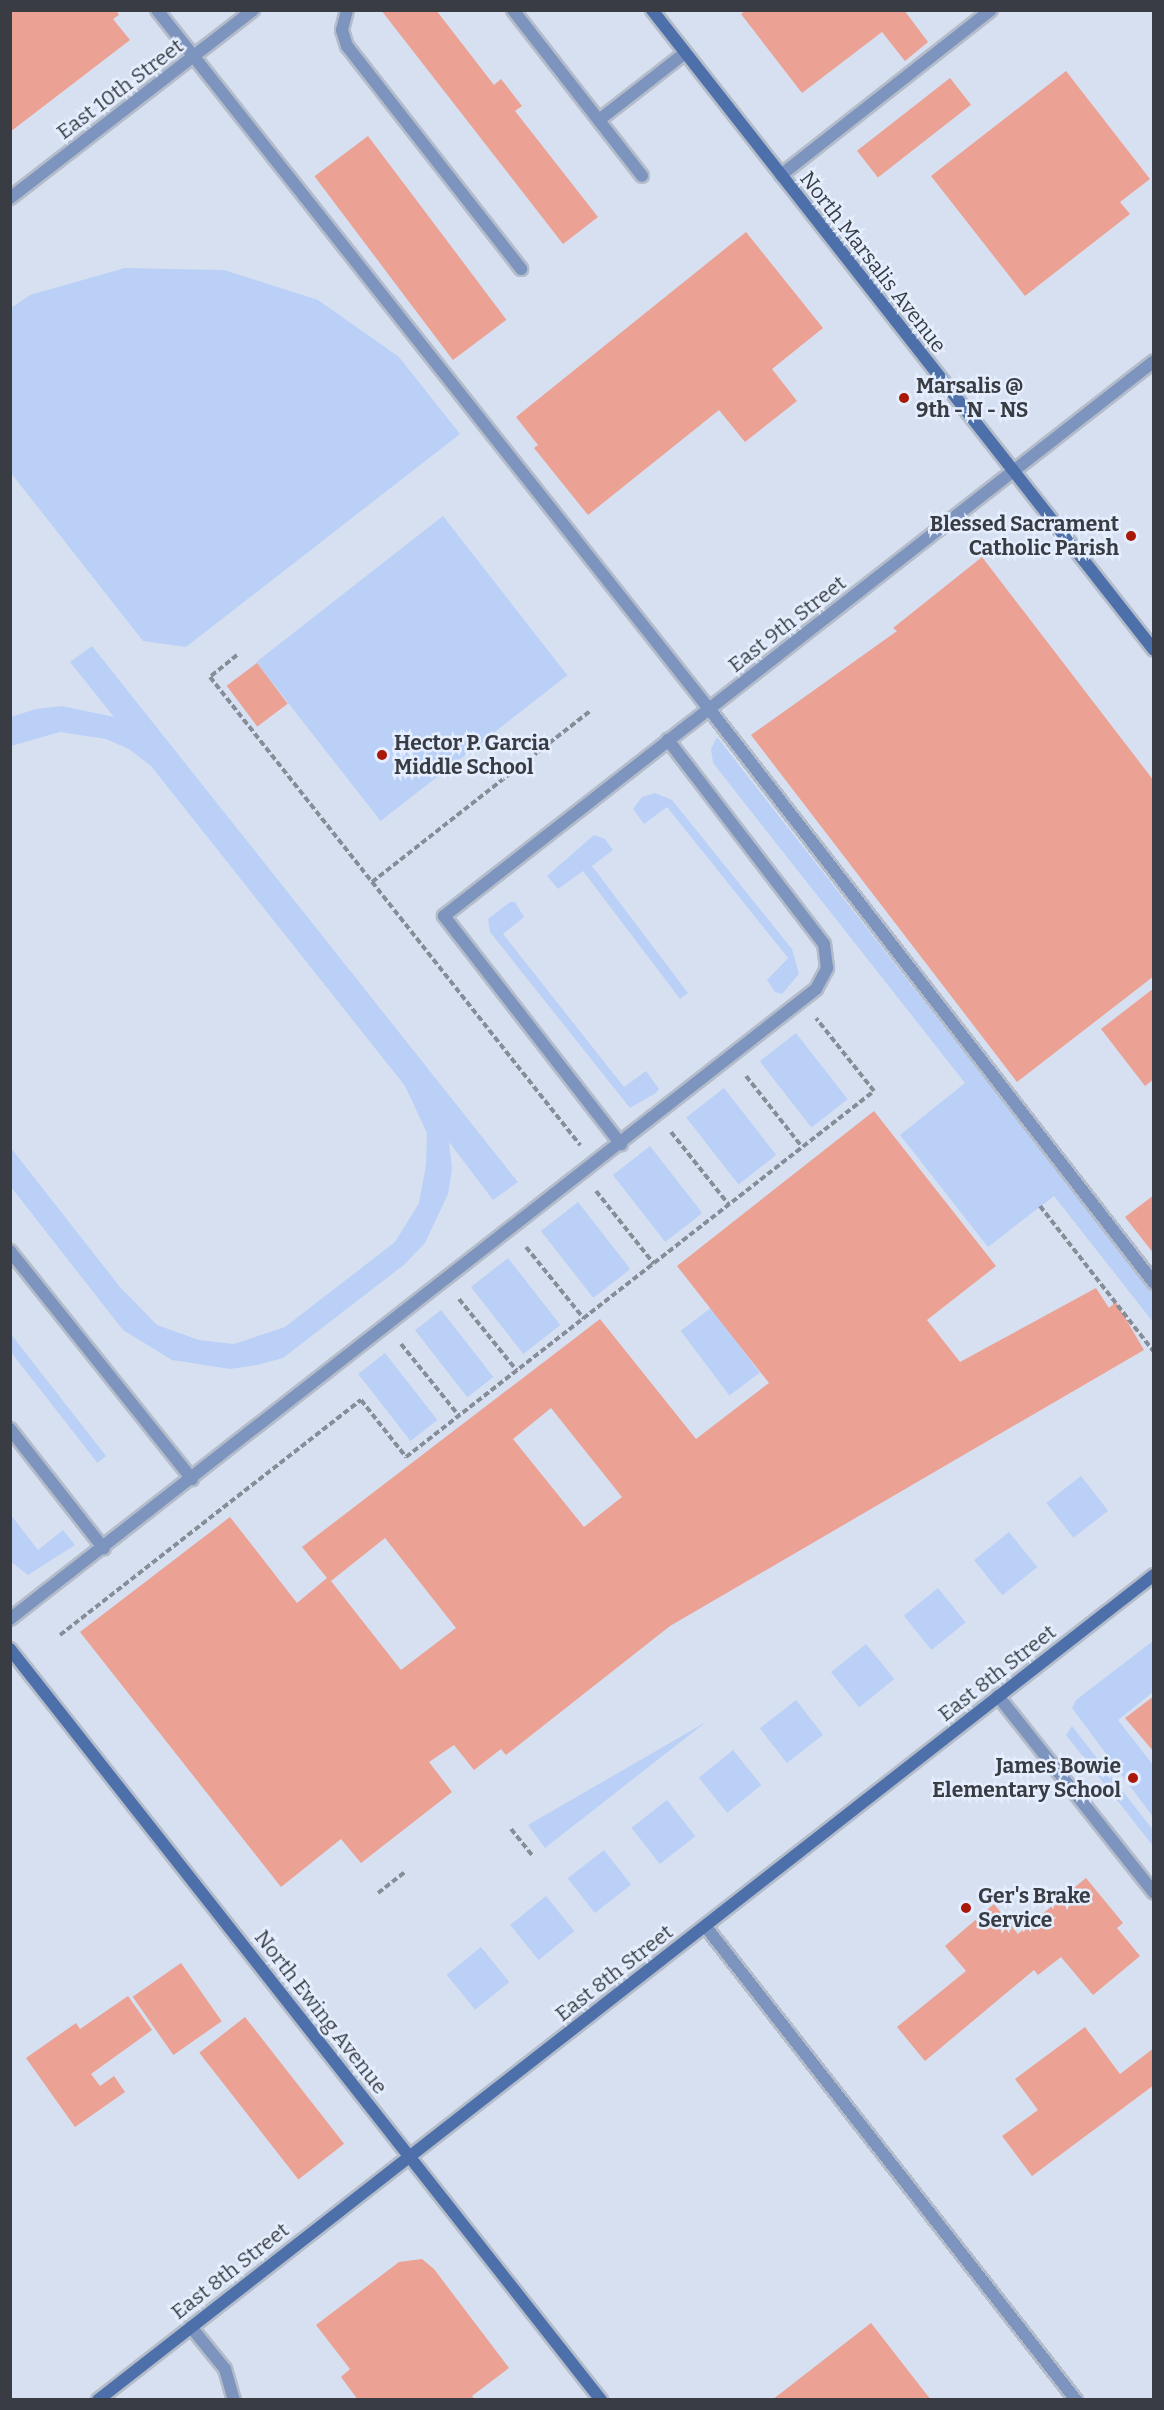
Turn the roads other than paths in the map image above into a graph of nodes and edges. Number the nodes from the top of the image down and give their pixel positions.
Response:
1 (157, 10) edge
2 (253, 10) edge
3 (347, 10) edge
4 (513, 10) edge
5 (652, 10) edge
6 (991, 10) edge
7 (685, 53) junction
8 (194, 58) junction
9 (598, 120) junction
10 (781, 175) junction
11 (642, 176) dead end
12 (10, 198) edge
13 (521, 269) dead end
14 (1154, 361) edge
15 (1013, 472) junction
16 (1154, 650) edge
17 (710, 710) junction
18 (668, 740) junction
19 (621, 1144) junction
20 (10, 1251) edge
21 (1154, 1283) edge
22 (10, 1430) edge
23 (192, 1479) junction
24 (104, 1549) junction
25 (1154, 1575) edge
26 (10, 1619) edge
27 (10, 1649) edge
28 (998, 1696) junction
29 (1154, 1893) edge
30 (706, 1927) junction
31 (410, 2156) junction
32 (191, 2326) junction
33 (98, 2400) edge
34 (234, 2400) edge
35 (601, 2400) edge
36 (1076, 2400) edge

1 - 8 street
2 - 8 street, East 10th Street
3 - 13 street
4 - 9 street
5 - 7 street, North Marsalis Avenue
6 - 10 street
7 - 9 street
7 - 10 street, North Marsalis Avenue
8 - 12 street, East 10th Street
8 - 17 street
9 - 11 street
10 - 15 street, North Marsalis Avenue
14 - 15 street, East 9th Street
15 - 16 street, North Marsalis Avenue
15 - 17 street, East 9th Street
17 - 18 street, East 9th Street
17 - 21 street
18 - 19 street
18 - 19 street, East 9th Street
19 - 23 street
20 - 23 street
22 - 24 street
23 - 24 street
24 - 26 street
25 - 28 street, East 8th Street
27 - 31 street, North Ewing Avenue
28 - 29 street
28 - 30 street, East 8th Street
30 - 31 street, East 8th Street
30 - 36 street
31 - 32 street, East 8th Street
31 - 35 street, North Ewing Avenue
32 - 33 street, East 8th Street
32 - 34 street

